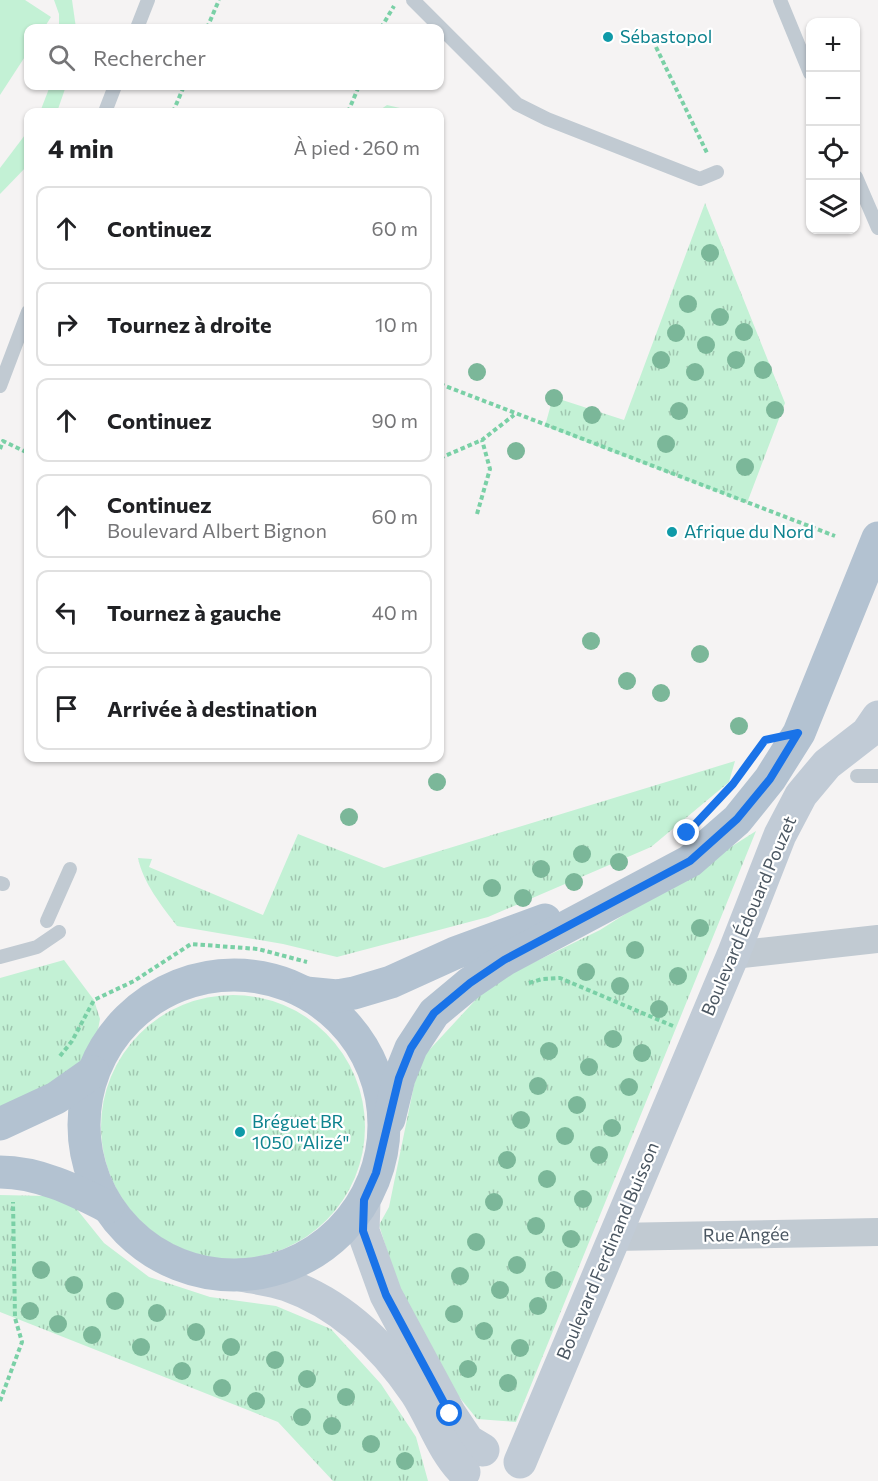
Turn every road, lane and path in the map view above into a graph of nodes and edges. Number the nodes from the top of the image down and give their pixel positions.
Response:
1 (148, 0) edge
2 (219, 0) edge
3 (398, 0) edge
4 (414, 0) edge
5 (780, 0) edge
6 (139, 24) edge
7 (209, 24) edge
8 (382, 24) edge
9 (438, 24) edge
10 (444, 30) edge
11 (656, 47) dead end
12 (810, 72) edge
13 (113, 90) edge
14 (182, 90) edge
15 (357, 90) edge
16 (107, 108) edge
17 (175, 108) edge
18 (350, 108) edge
19 (717, 172) joint
20 (856, 180) edge
21 (878, 228) edge
22 (24, 323) edge
23 (0, 386) edge
24 (444, 386) edge
25 (514, 414) junction
26 (482, 440) junction
27 (0, 449) edge
28 (24, 451) edge
29 (444, 456) edge
30 (477, 514) dead end
31 (835, 537) dead end
32 (878, 538) edge
33 (878, 717) edge
34 (857, 776) dead end
35 (878, 776) edge
36 (69, 869) dead end
37 (632, 890) junction
38 (47, 921) dead end
39 (59, 932) dead end
40 (878, 939) edge
41 (733, 955) junction
42 (0, 957) edge
43 (306, 993) junction
44 (697, 1040) joint
45 (93, 1072) junction
46 (0, 1124) edge
47 (382, 1144) junction
48 (6, 1172) edge
49 (364, 1200) junction
50 (108, 1207) junction
51 (878, 1232) edge
52 (614, 1237) junction
53 (242, 1275) junction
54 (0, 1401) edge
55 (470, 1468) edge
56 (522, 1471) edge

1 - 6 lane
2 - 7 path
3 - 8 path
4 - 9 lane
5 - 12 lane
10 - 19 lane
11 - 19 path
13 - 16 lane
14 - 17 path
15 - 18 path
20 - 21 lane
22 - 23 lane
24 - 25 path
25 - 26 path
25 - 31 path
26 - 29 path
26 - 30 path
27 - 28 path
32 - 37 main road
33 - 41 street, Boulevard Édouard Pouzet
34 - 35 lane
36 - 38 lane
37 - 43 main road
37 - 47 main road
39 - 42 lane
40 - 41 street
41 - 44 street, Boulevard Édouard Pouzet
43 - 45 main road
43 - 47 main road
44 - 52 street, Boulevard Ferdinand Buisson
45 - 46 main road
45 - 50 main road
47 - 49 main road
48 - 50 main road
48 - 54 path
49 - 53 main road
49 - 55 street
50 - 53 main road
51 - 52 street, Rue Angée
52 - 56 street, Boulevard Ferdinand Buisson
53 - 55 street
55 - 56 street

